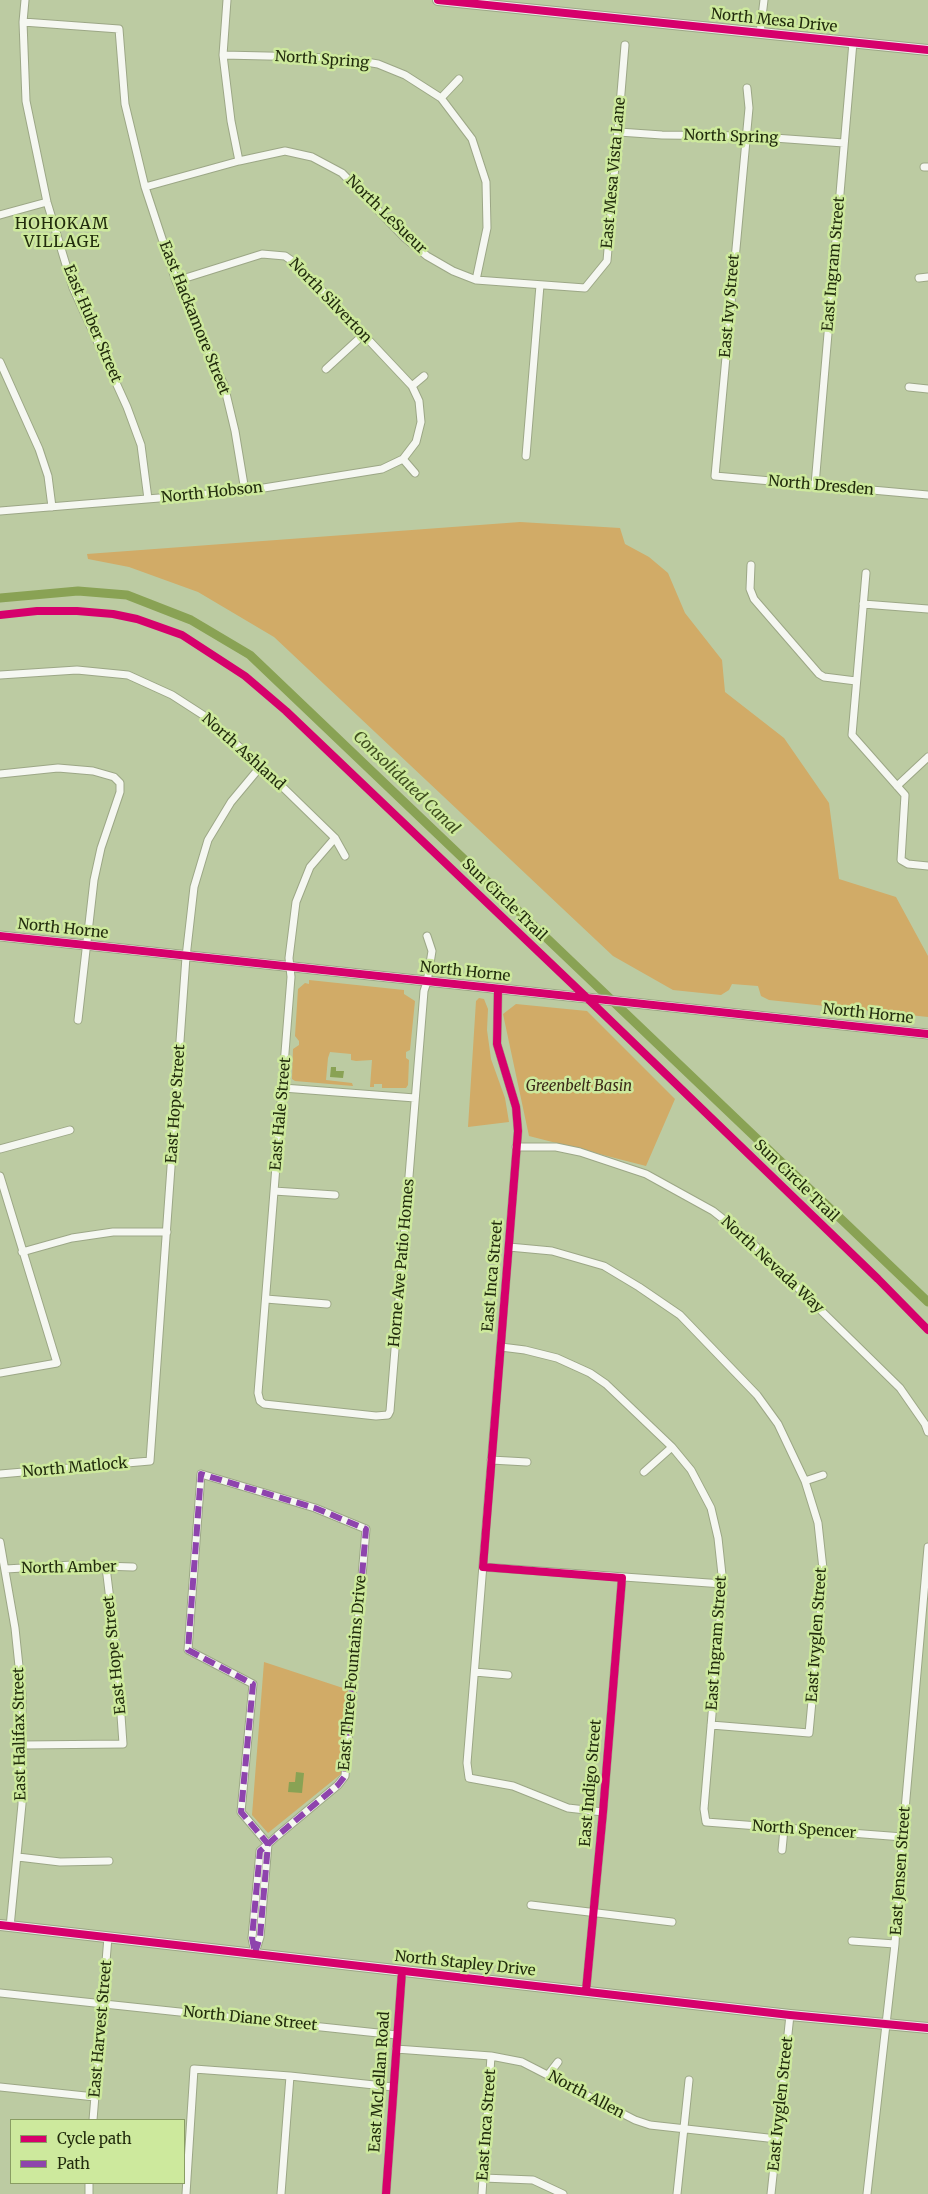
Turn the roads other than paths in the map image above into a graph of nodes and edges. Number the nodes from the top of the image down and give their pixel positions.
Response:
1 (25, 0) edge
2 (227, 0) edge
3 (438, 0) edge
4 (764, 0) edge
5 (23, 22) junction
6 (760, 33) junction
7 (853, 42) junction
8 (626, 45) dead end
9 (928, 50) edge
10 (223, 54) junction
11 (459, 79) dead end
12 (747, 88) dead end
13 (442, 98) junction
14 (618, 132) junction
15 (746, 136) junction
16 (844, 142) junction
17 (239, 161) junction
18 (145, 187) junction
19 (47, 202) junction
20 (0, 215) edge
21 (918, 278) dead end
22 (928, 278) edge
23 (476, 280) junction
24 (176, 281) junction
25 (540, 285) junction
26 (363, 336) junction
27 (0, 362) edge
28 (326, 369) dead end
29 (424, 376) dead end
30 (412, 386) junction
31 (909, 388) dead end
32 (928, 389) edge
33 (526, 456) dead end
34 (403, 459) junction
35 (415, 473) dead end
36 (715, 476) joint
37 (815, 485) junction
38 (245, 491) junction
39 (928, 495) edge
40 (148, 499) junction
41 (52, 507) junction
42 (0, 511) edge
43 (751, 565) dead end
44 (866, 573) dead end
45 (863, 604) junction
46 (928, 609) edge
47 (0, 675) edge
48 (856, 680) junction
49 (928, 757) edge
50 (261, 766) junction
51 (0, 774) edge
52 (897, 786) junction
53 (335, 838) junction
54 (345, 856) dead end
55 (928, 866) edge
56 (0, 936) edge
57 (427, 936) dead end
58 (85, 946) junction
59 (186, 957) junction
60 (290, 967) junction
61 (427, 982) junction
62 (498, 990) junction
63 (78, 1020) dead end
64 (928, 1034) edge
65 (283, 1088) junction
66 (415, 1098) junction
67 (70, 1130) dead end
68 (516, 1147) junction
69 (0, 1149) edge
70 (0, 1176) edge
71 (274, 1191) junction
72 (336, 1195) dead end
73 (167, 1232) junction
74 (509, 1247) junction
75 (22, 1252) junction
76 (266, 1300) junction
77 (328, 1304) dead end
78 (501, 1347) junction
79 (0, 1373) edge
80 (260, 1401) joint
81 (928, 1432) edge
82 (672, 1447) junction
83 (491, 1460) junction
84 (150, 1462) joint
85 (528, 1462) dead end
86 (644, 1472) dead end
87 (0, 1474) edge
88 (824, 1475) dead end
89 (805, 1480) junction
90 (0, 1542) edge
91 (928, 1547) edge
92 (106, 1567) junction
93 (133, 1567) dead end
94 (483, 1567) junction
95 (6, 1570) junction
96 (622, 1578) junction
97 (723, 1584) junction
98 (475, 1672) junction
99 (508, 1674) dead end
100 (711, 1726) junction
101 (22, 1745) junction
102 (603, 1812) junction
103 (706, 1822) joint
104 (784, 1829) junction
105 (903, 1838) junction
106 (268, 1844) junction
107 (782, 1850) dead end
108 (18, 1857) junction
109 (109, 1860) dead end
110 (531, 1905) dead end
111 (594, 1914) junction
112 (672, 1922) dead end
113 (5, 1926) edge
114 (108, 1937) junction
115 (852, 1941) dead end
116 (895, 1944) junction
117 (255, 1953) junction
118 (402, 1971) junction
119 (586, 1991) junction
120 (0, 1993) edge
121 (103, 2002) junction
122 (790, 2015) junction
123 (888, 2024) junction
124 (928, 2028) edge
125 (397, 2035) junction
126 (396, 2049) junction
127 (492, 2056) junction
128 (558, 2062) dead end
129 (548, 2075) junction
130 (290, 2076) junction
131 (689, 2080) dead end
132 (0, 2087) edge
133 (394, 2088) junction
134 (95, 2098) junction
135 (94, 2119) edge
136 (685, 2129) junction
137 (777, 2139) junction
138 (483, 2178) junction
139 (186, 2194) edge
140 (281, 2194) edge
141 (386, 2194) edge
142 (482, 2194) edge
143 (563, 2194) edge
144 (677, 2194) edge
145 (771, 2194) edge
146 (867, 2194) edge

1 - 5 street, East Huber Street
2 - 10 street
3 - 6 main road, North Mesa Drive
4 - 6 street
5 - 18 street, East Hackamore Street
5 - 19 street, East Huber Street
6 - 7 main road, North Mesa Drive
7 - 9 main road, North Mesa Drive
7 - 16 street, East Ingram Street
8 - 14 street, East Mesa Vista Lane
10 - 13 street, North Spring
10 - 17 street
11 - 13 street
12 - 15 street, East Ivy Street
13 - 23 street
14 - 15 street, North Spring
14 - 25 street, East Mesa Vista Lane
15 - 16 street, North Spring
15 - 36 street, East Ivy Street
16 - 37 street, East Ingram Street
17 - 18 street, North LeSueur
17 - 23 street, North LeSueur
18 - 24 street, East Hackamore Street
19 - 20 street
19 - 40 street, East Huber Street
21 - 22 street
23 - 25 street, North LeSueur
24 - 26 street, North Silverton
24 - 38 street, East Hackamore Street
25 - 33 street
26 - 28 street
26 - 30 street, North Silverton
27 - 41 street
29 - 30 street
30 - 34 street, North Silverton
31 - 32 street
34 - 35 street
34 - 38 street, North Hobson
36 - 37 street, North Dresden
37 - 39 street, North Dresden
38 - 40 street, North Hobson
40 - 41 street, North Hobson
41 - 42 street, North Hobson
43 - 48 street
44 - 45 street
45 - 46 street
45 - 48 street
47 - 50 street, North Ashland
48 - 52 street
49 - 52 street
50 - 53 street, North Ashland
50 - 59 street, East Hope Street
51 - 58 street
52 - 55 street
53 - 54 street, North Ashland
53 - 60 street, East Hale Street
56 - 58 street, North Horne
57 - 61 street, Horne Ave Patio Homes
58 - 59 street, North Horne
58 - 63 street
59 - 60 street, North Horne
59 - 73 street, East Hope Street
60 - 61 street, North Horne
60 - 65 street, East Hale Street
61 - 62 street, North Horne
61 - 66 street, Horne Ave Patio Homes
62 - 64 street, North Horne
62 - 68 street, East Inca Street
65 - 66 street
65 - 71 street, East Hale Street
66 - 80 street, Horne Ave Patio Homes
67 - 69 street
68 - 74 street, East Inca Street
68 - 81 street, North Nevada Way
70 - 75 street
71 - 72 street
71 - 76 street, East Hale Street
73 - 75 street
73 - 84 street, East Hope Street
74 - 78 street, East Inca Street
74 - 89 street, East Ivyglen Street
75 - 79 street
76 - 77 street
76 - 80 street, East Hale Street
78 - 82 street, East Ingram Street
78 - 83 street, East Inca Street
82 - 86 street
82 - 97 street, East Ingram Street
83 - 85 street
83 - 94 street, East Inca Street
84 - 87 street, North Matlock
88 - 89 street
89 - 100 street, East Ivyglen Street
90 - 95 street, East Halifax Street
91 - 105 street, East Jensen Street
92 - 93 street, North Amber
92 - 95 street, North Amber
92 - 101 street, East Hope Street
94 - 96 street
94 - 98 street, East Inca Street
95 - 101 street, East Halifax Street
96 - 97 street
96 - 102 street, East Indigo Street
97 - 100 street, East Ingram Street
98 - 99 street
98 - 102 street, East Inca Street
100 - 103 street, East Ingram Street
101 - 108 street, East Halifax Street
102 - 111 street, East Indigo Street
103 - 104 street, North Spencer
104 - 105 street, North Spencer
104 - 107 street
105 - 116 street, East Jensen Street
106 - 106 street, East Three Fountains Drive
106 - 117 street
108 - 109 street
108 - 113 street, East Halifax Street
110 - 111 street
111 - 112 street
111 - 119 street, East Indigo Street
113 - 114 main road, North Stapley Drive
114 - 117 main road, North Stapley Drive
114 - 121 street, East Harvest Street
115 - 116 street
116 - 123 street, East Jensen Street
117 - 118 main road, North Stapley Drive
118 - 119 main road, North Stapley Drive
118 - 125 street, East McLellan Road
119 - 122 main road, North Stapley Drive
120 - 121 street, North Diane Street
121 - 125 street, North Diane Street
121 - 134 street, East Harvest Street
122 - 123 main road, North Stapley Drive
122 - 137 street, East Ivyglen Street
123 - 124 main road, North Stapley Drive
123 - 146 street, East Jensen Street
125 - 126 street, East McLellan Road
126 - 127 street, North Allen
126 - 133 street, East McLellan Road
127 - 129 street, North Allen
127 - 138 street, East Inca Street
128 - 129 street
129 - 136 street, North Allen
130 - 133 street
130 - 139 street
130 - 140 street
131 - 136 street
132 - 134 street
133 - 141 street, East McLellan Road
134 - 135 street, East Harvest Street
136 - 137 street, North Allen
136 - 144 street
137 - 145 street, East Ivyglen Street
138 - 142 street, East Inca Street
138 - 143 street

